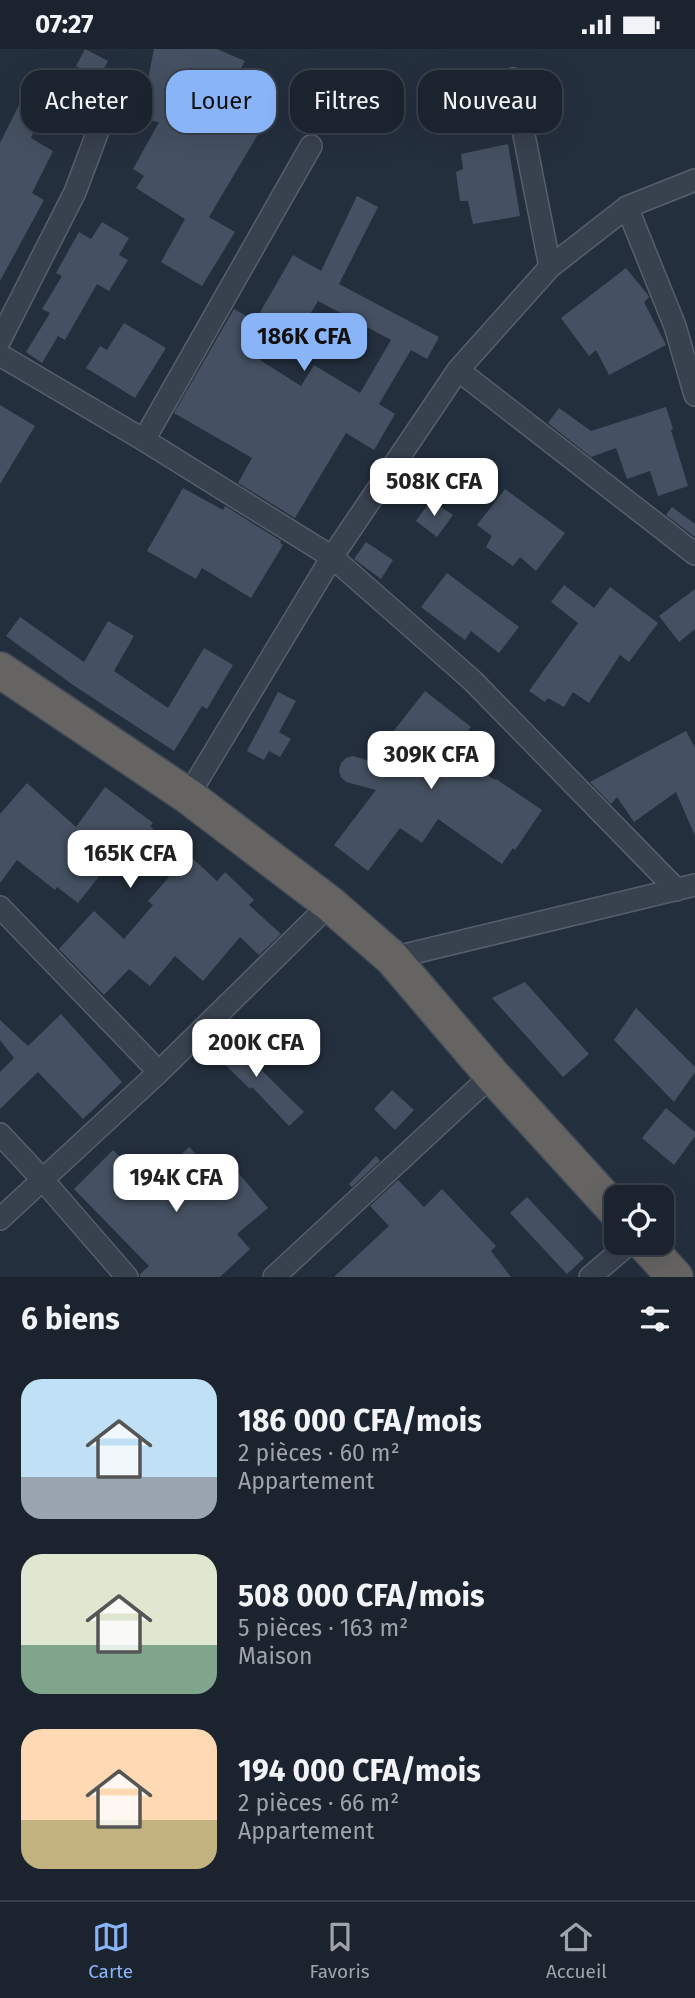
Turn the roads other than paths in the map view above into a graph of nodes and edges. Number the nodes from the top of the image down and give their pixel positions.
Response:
1 (97, 133) edge
2 (524, 133) edge
3 (311, 146) dead end
4 (695, 180) edge
5 (627, 207) junction
6 (550, 267) junction
7 (685, 325) edge
8 (0, 341) edge
9 (0, 355) edge
10 (458, 370) junction
11 (695, 395) edge
12 (144, 440) junction
13 (695, 554) edge
14 (332, 557) junction
15 (0, 670) edge
16 (188, 796) junction
17 (688, 889) edge
18 (330, 904) junction
19 (0, 907) edge
20 (392, 958) junction
21 (159, 1072) junction
22 (492, 1075) junction
23 (0, 1134) edge
24 (42, 1179) junction
25 (604, 1198) edge
26 (0, 1219) edge
27 (616, 1255) edge
28 (655, 1255) edge
29 (127, 1277) edge
30 (274, 1277) edge
31 (590, 1277) edge
32 (675, 1277) edge

1 - 8 street
2 - 6 street
3 - 12 street
4 - 5 street
5 - 6 street
5 - 7 street
6 - 10 street
7 - 11 street
9 - 12 street
10 - 13 street
10 - 14 street
12 - 14 street
14 - 16 street
14 - 17 street
15 - 16 highway
16 - 18 highway
17 - 20 street
18 - 20 highway
18 - 21 street
19 - 21 street
20 - 22 highway
21 - 24 street
22 - 25 highway
22 - 30 street
23 - 24 street
24 - 26 street
24 - 29 street
27 - 31 street
28 - 32 highway

